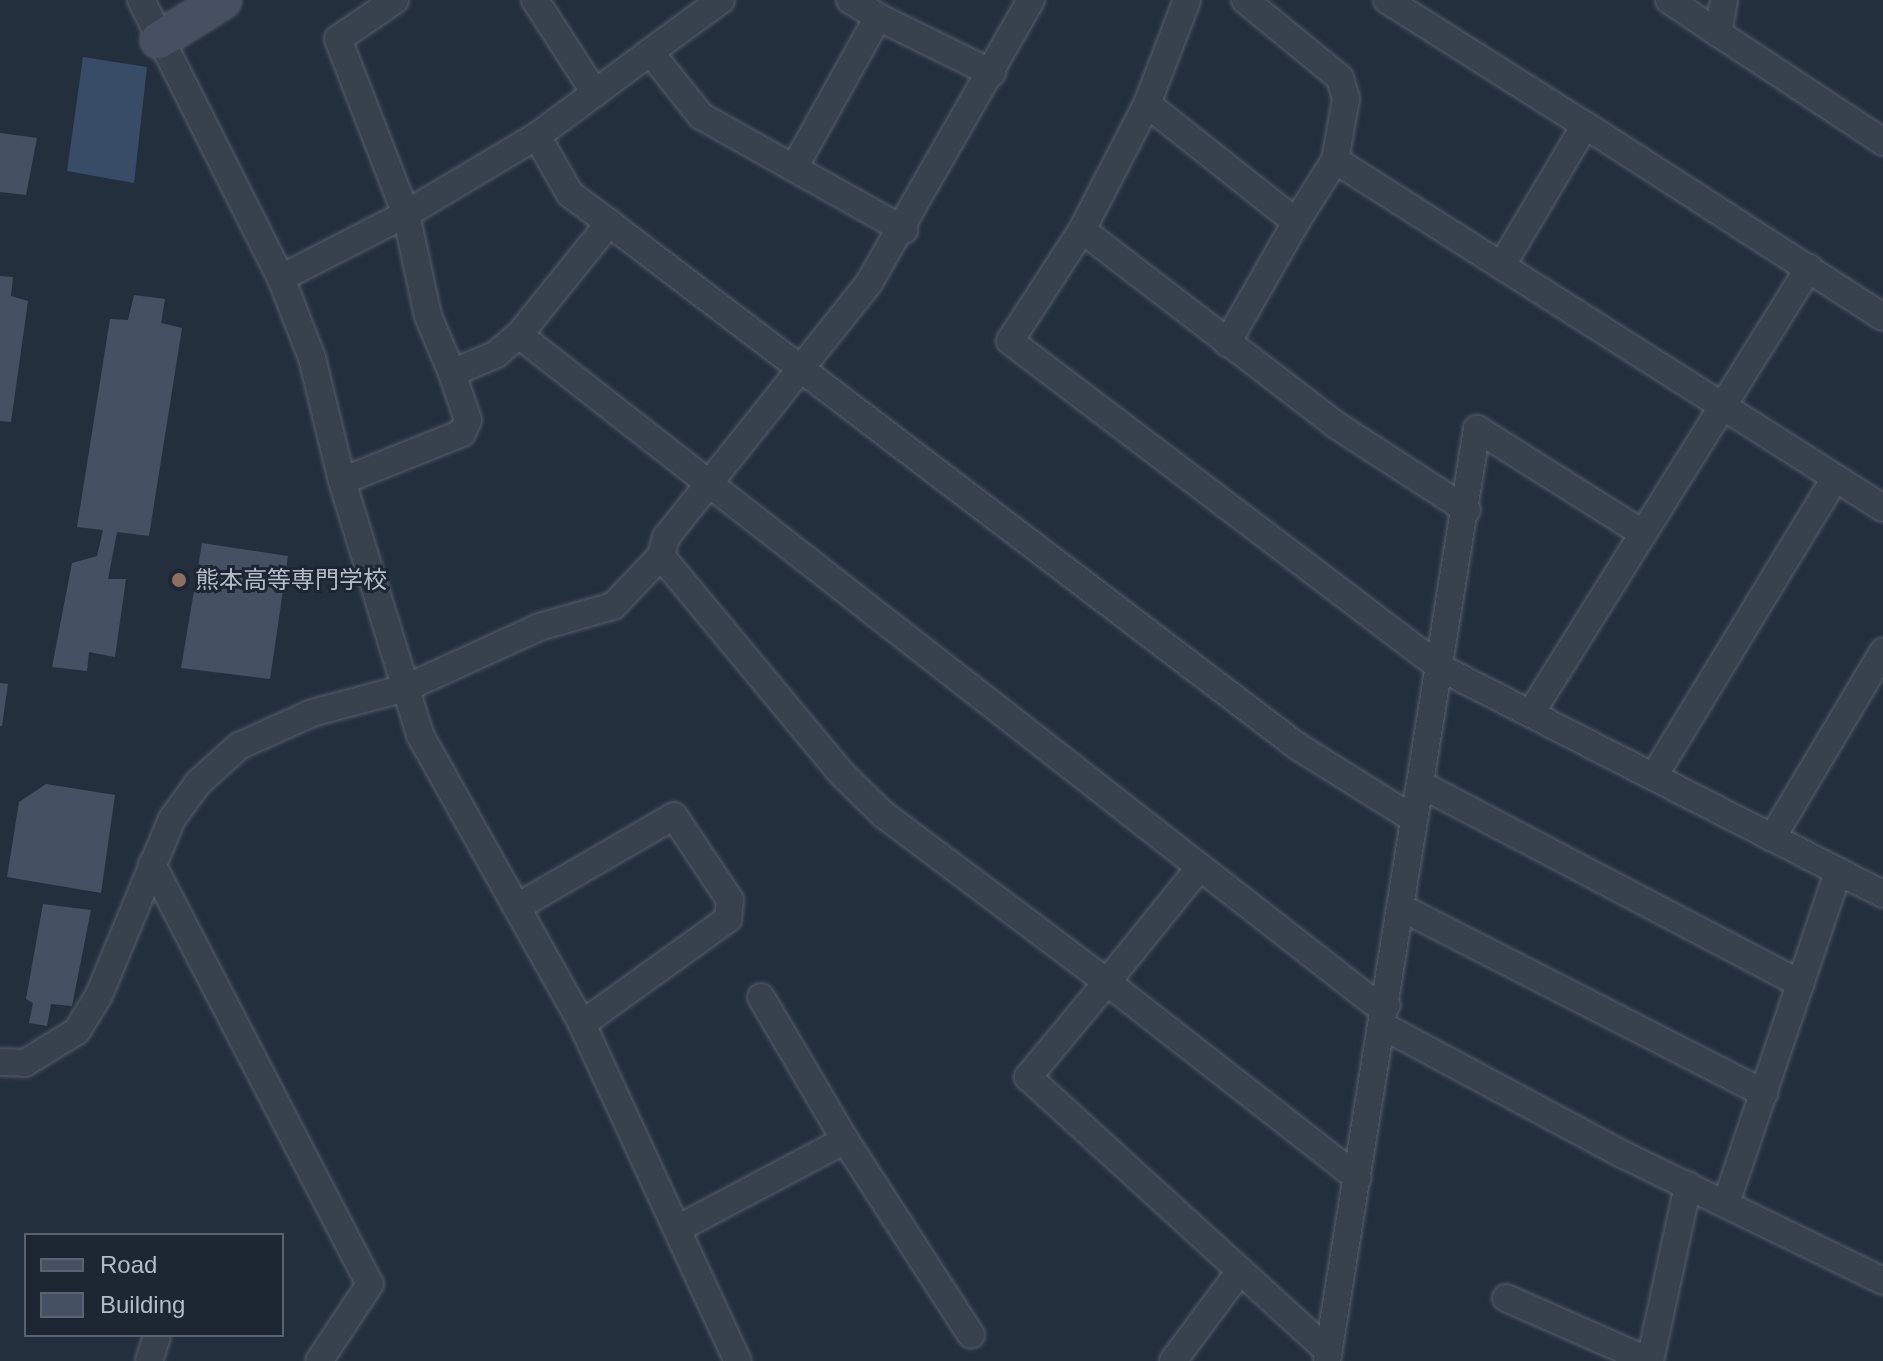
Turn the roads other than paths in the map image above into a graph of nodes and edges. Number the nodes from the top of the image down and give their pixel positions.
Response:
1 (141, 0) edge
2 (223, 0) edge
3 (395, 0) edge
4 (535, 0) edge
5 (850, 0) edge
6 (1031, 0) edge
7 (1187, 0) edge
8 (1245, 0) edge
9 (1387, 0) edge
10 (1669, 0) edge
11 (1724, 0) edge
12 (703, 5) edge
13 (878, 17) junction
14 (1718, 33) junction
15 (159, 40) junction
16 (650, 52) junction
17 (992, 73) junction
18 (595, 93) junction
19 (1147, 104) junction
20 (1585, 125) junction
21 (537, 136) junction
22 (1883, 142) edge
23 (1335, 160) junction
24 (794, 168) junction
25 (406, 214) junction
26 (1296, 222) junction
27 (609, 223) junction
28 (904, 230) junction
29 (1082, 230) junction
30 (1502, 265) junction
31 (1809, 268) junction
32 (281, 278) junction
33 (1883, 317) edge
34 (519, 335) junction
35 (1227, 343) junction
36 (796, 368) junction
37 (452, 373) junction
38 (1721, 405) junction
39 (1835, 478) junction
40 (342, 481) junction
41 (707, 486) junction
42 (1883, 508) edge
43 (1467, 510) junction
44 (1642, 533) junction
45 (661, 556) junction
46 (1883, 652) edge
47 (1441, 668) junction
48 (406, 688) junction
49 (1531, 713) junction
50 (1654, 776) junction
51 (1420, 784) junction
52 (1414, 819) junction
53 (1772, 838) junction
54 (152, 864) junction
55 (1200, 867) junction
56 (1838, 872) junction
57 (1883, 894) edge
58 (517, 907) junction
59 (1402, 908) junction
60 (1107, 982) junction
61 (1801, 984) junction
62 (761, 997) dead end
63 (1385, 1015) junction
64 (582, 1024) junction
65 (0, 1062) edge
66 (1764, 1093) junction
67 (845, 1140) junction
68 (1358, 1178) junction
69 (1688, 1185) junction
70 (1726, 1203) junction
71 (679, 1228) junction
72 (1239, 1272) junction
73 (1883, 1281) edge
74 (1506, 1298) dead end
75 (971, 1335) dead end
76 (1328, 1356) edge
77 (319, 1361) edge
78 (738, 1361) edge
79 (1173, 1361) edge
80 (1649, 1361) edge

1 - 15 street
2 - 15 street
3 - 25 street
4 - 18 street
5 - 13 street
6 - 17 street
7 - 19 street
8 - 23 street
9 - 20 street
10 - 14 street
11 - 14 street
12 - 16 street
13 - 17 street
13 - 24 street
14 - 22 street
15 - 32 street
16 - 18 street
16 - 24 street
17 - 28 street
18 - 21 street
19 - 26 street
19 - 29 street
20 - 30 street
20 - 31 street
21 - 25 street
21 - 27 street
23 - 26 street
23 - 30 street
24 - 28 street
25 - 32 street
25 - 37 street
26 - 35 street
27 - 34 street
27 - 36 street
28 - 36 street
29 - 35 street
29 - 47 street
30 - 38 street
31 - 33 street
31 - 38 street
32 - 40 street
34 - 37 street
34 - 41 street
35 - 43 street
36 - 41 street
36 - 52 street
37 - 40 street
38 - 39 street
38 - 44 street
39 - 42 street
39 - 50 street
40 - 48 street
41 - 45 street
41 - 55 street
43 - 44 street
43 - 47 street
44 - 49 street
45 - 48 street
45 - 60 street
46 - 53 street
47 - 49 street
47 - 51 street
48 - 54 street
48 - 58 street
49 - 50 street
50 - 53 street
51 - 52 street
51 - 61 street
52 - 59 street
53 - 56 street
54 - 65 street
54 - 77 street
55 - 60 street
55 - 63 street
56 - 57 street
56 - 61 street
58 - 64 street
58 - 64 street
59 - 63 street
59 - 66 street
60 - 68 street
60 - 72 street
61 - 66 street
62 - 67 street
63 - 68 street
63 - 69 street
64 - 71 street
66 - 70 street
67 - 71 street
67 - 75 street
68 - 76 street
69 - 70 street
69 - 80 street
70 - 73 street
71 - 78 street
72 - 76 street
72 - 79 street
74 - 80 street

